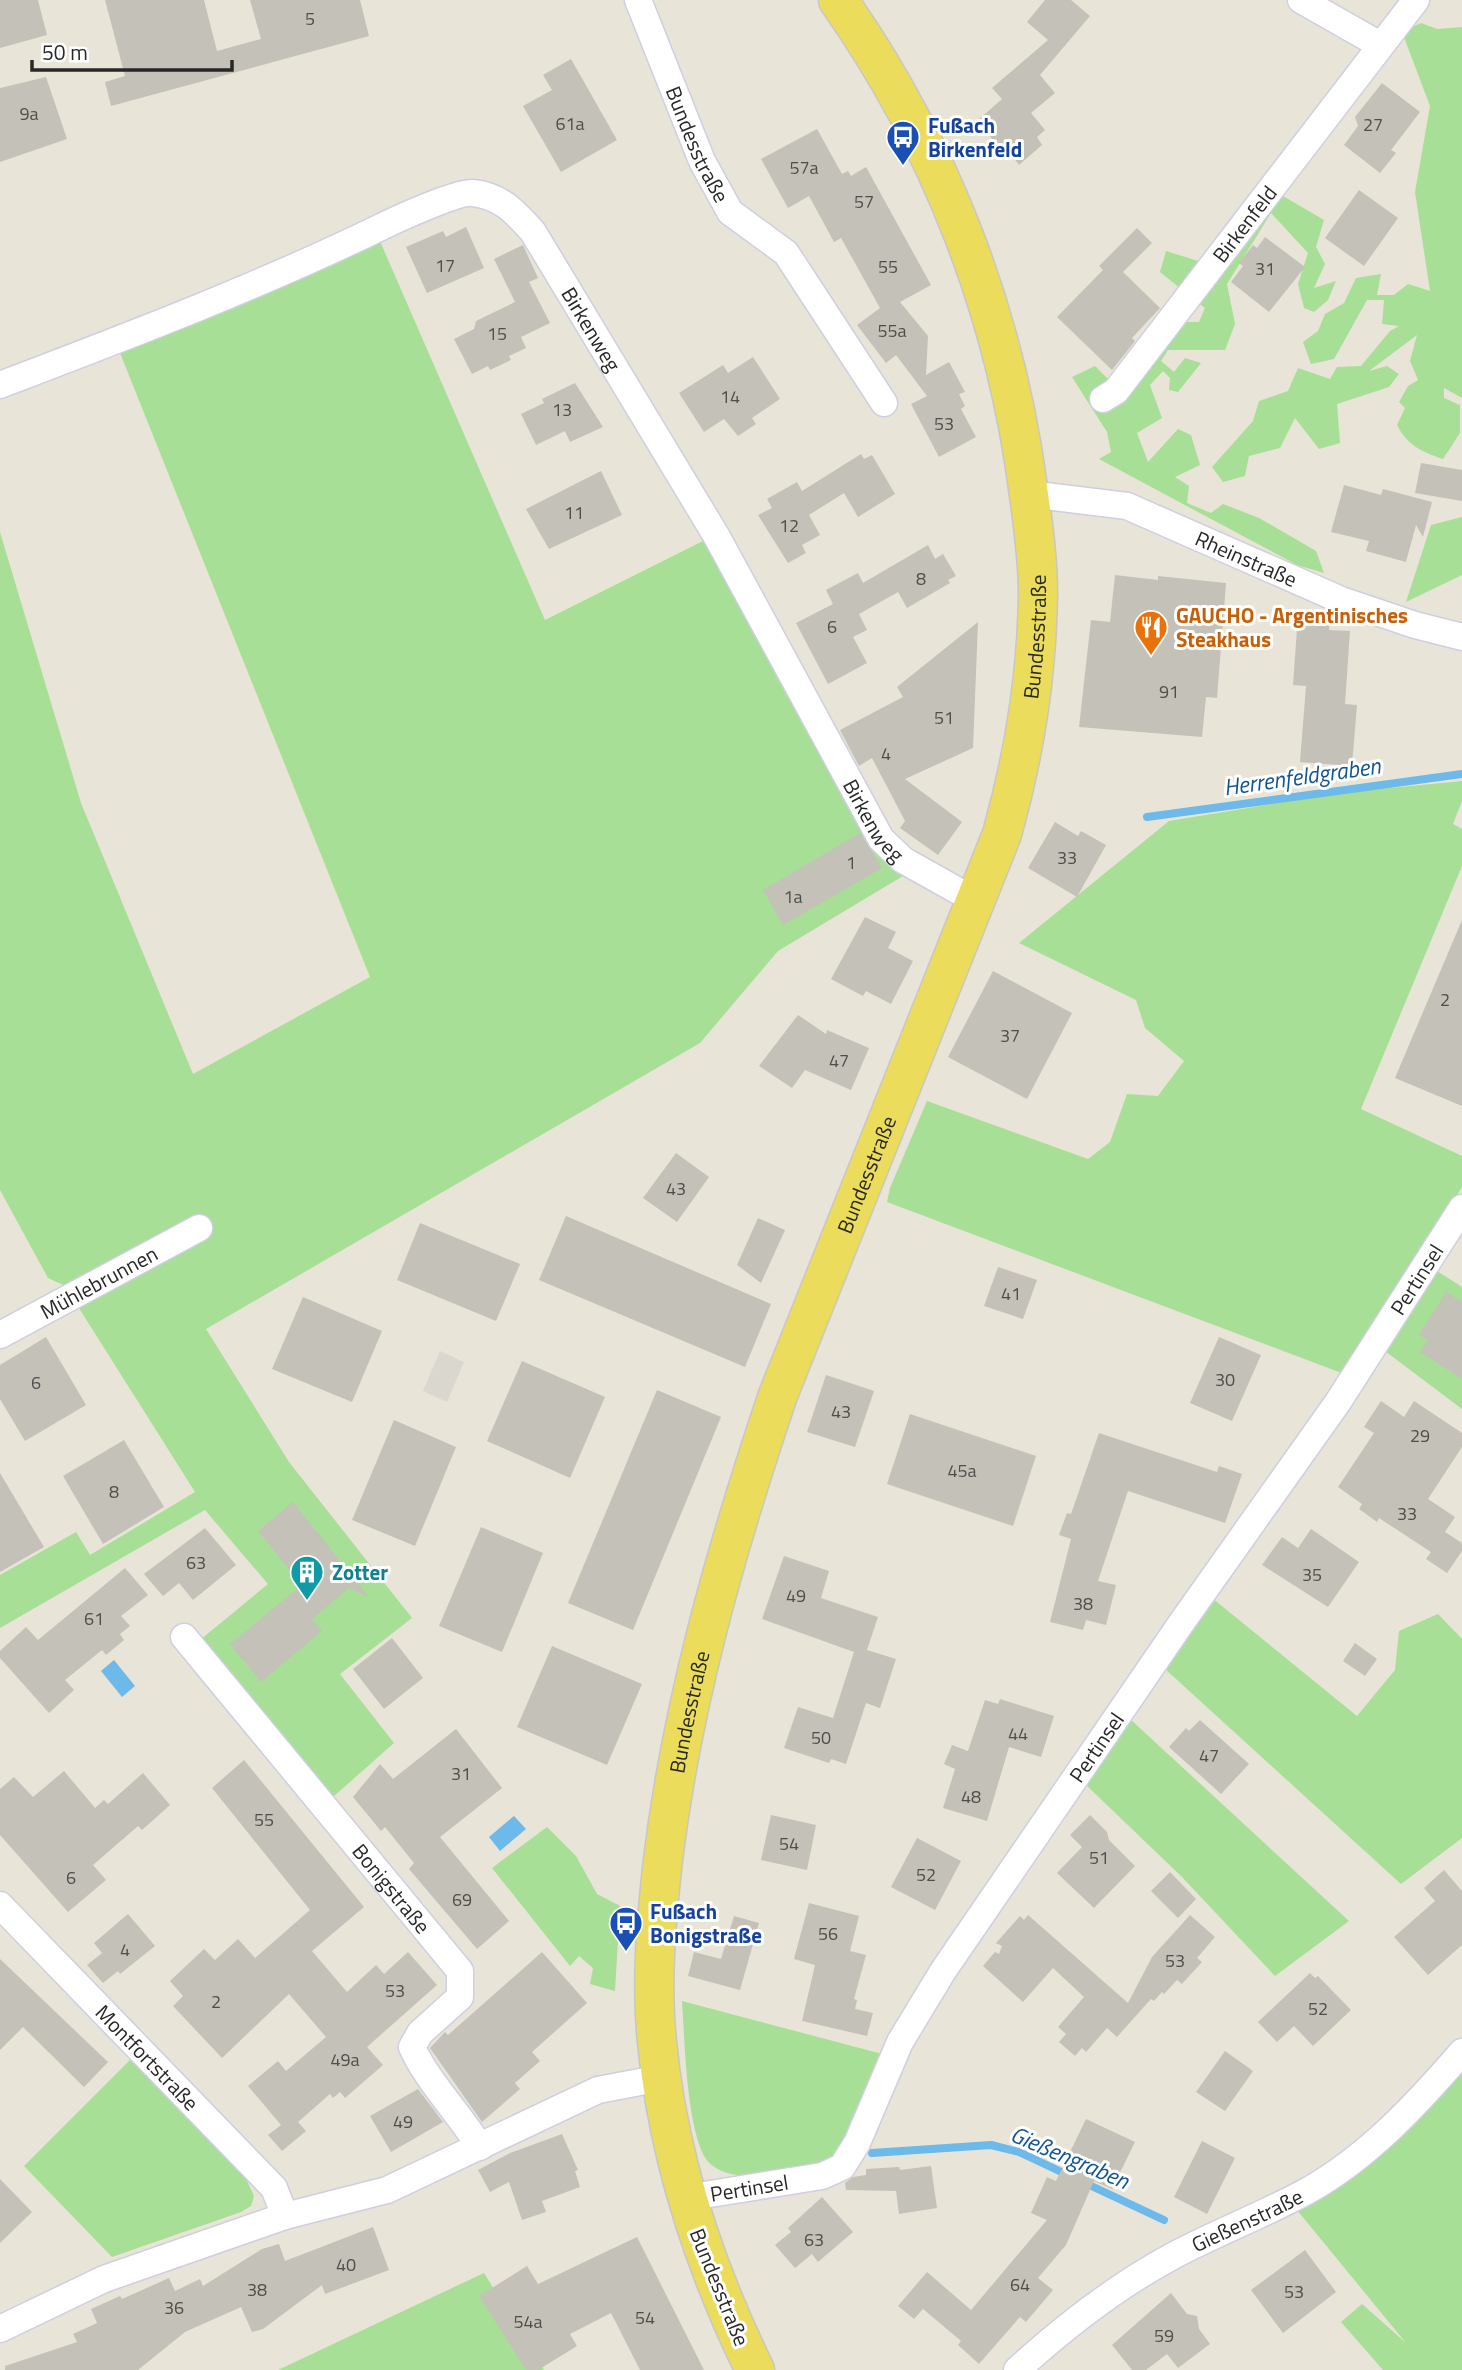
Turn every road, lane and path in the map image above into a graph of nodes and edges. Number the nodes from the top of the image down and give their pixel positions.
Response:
1 (638, 0) edge
2 (838, 0) edge
3 (1301, 0) edge
4 (1416, 0) edge
5 (1381, 45) junction
6 (0, 385) edge
7 (1103, 399) dead end
8 (884, 403) dead end
9 (1029, 494) junction
10 (1462, 637) edge
11 (976, 901) junction
12 (1462, 1208) edge
13 (199, 1228) dead end
14 (0, 1335) edge
15 (184, 1637) dead end
16 (0, 1906) edge
17 (1462, 2052) edge
18 (661, 2078) junction
19 (481, 2147) junction
20 (685, 2198) junction
21 (285, 2216) junction
22 (0, 2329) edge
23 (755, 2370) edge
24 (1017, 2370) edge

1 - 8 street, Bundesstraße
2 - 9 main road, Bundesstraße
3 - 5 street
4 - 5 street, Birkenfeld
5 - 7 street, Birkenfeld
6 - 11 street, Birkenweg
9 - 10 street, Rheinstraße
9 - 11 main road, Bundesstraße
11 - 18 main road, Bundesstraße
12 - 20 street, Pertinsel
13 - 14 street, Mühlebrunnen
15 - 19 street, Bonigstraße
16 - 21 street, Montfortstraße
17 - 24 street, Gießenstraße
18 - 19 street
18 - 20 main road, Bundesstraße
19 - 21 street
20 - 23 main road, Bundesstraße
21 - 22 street

